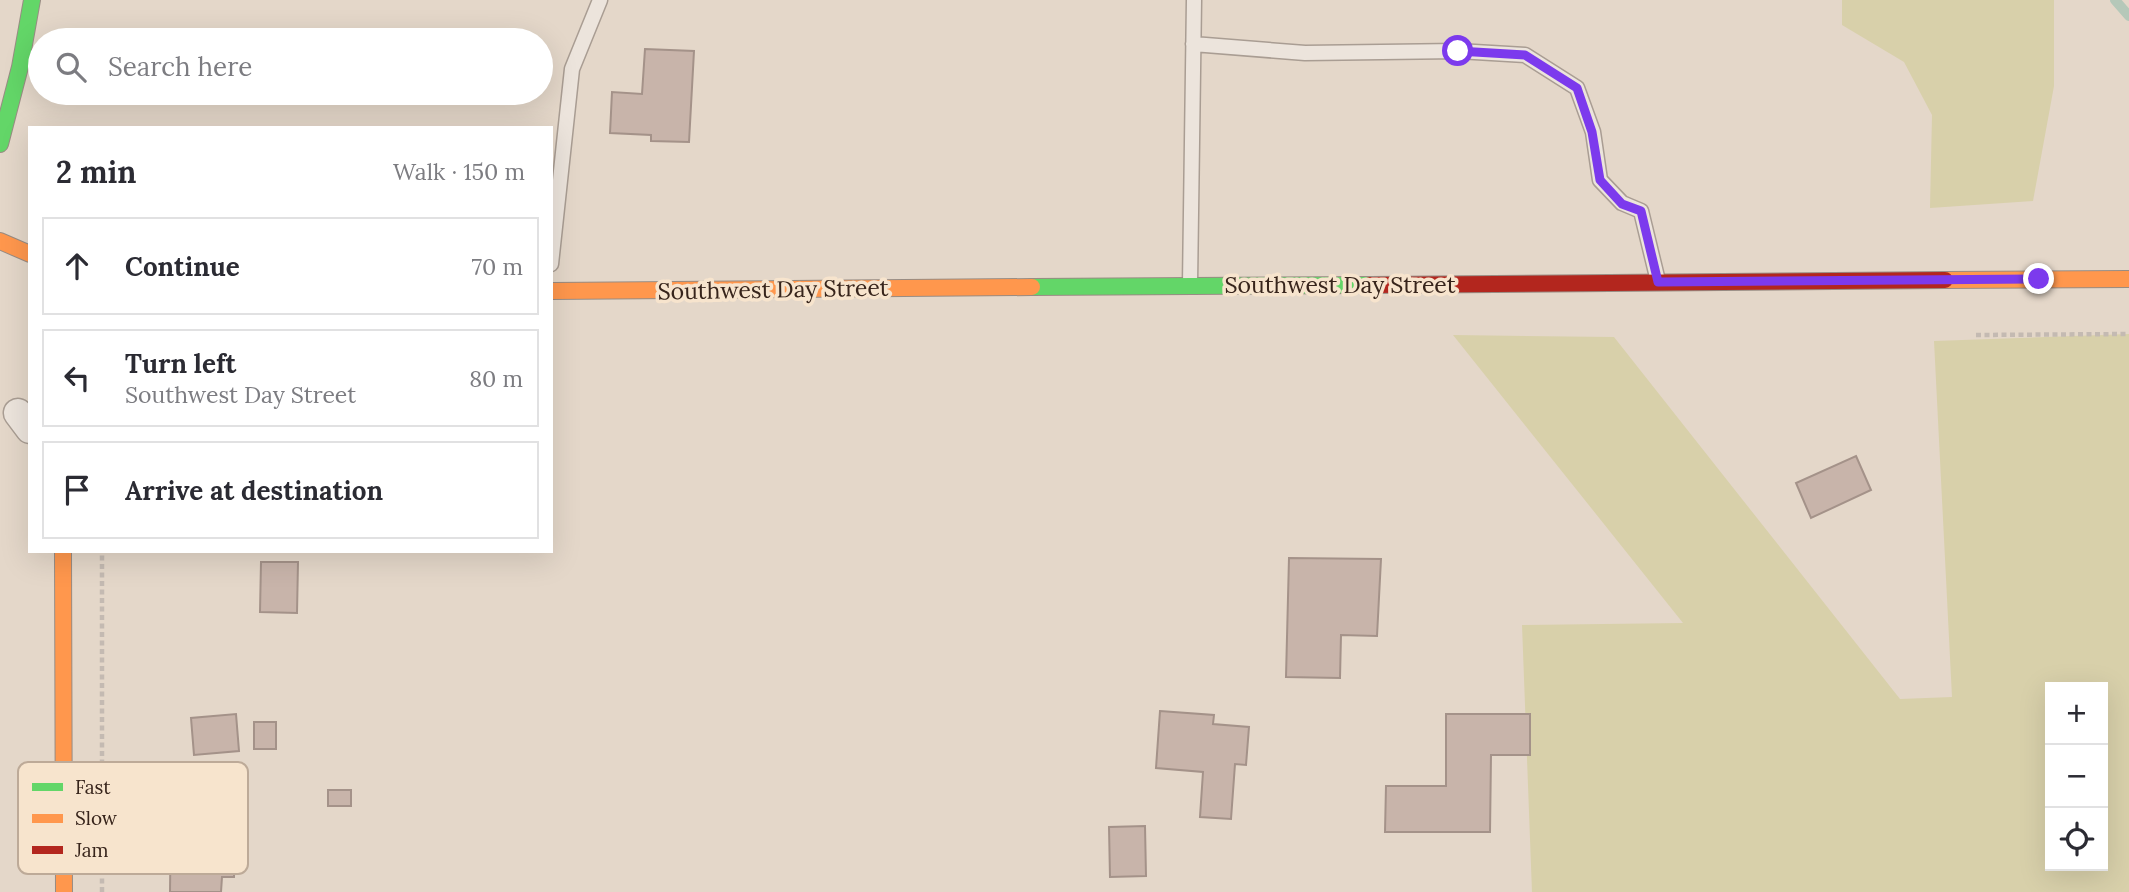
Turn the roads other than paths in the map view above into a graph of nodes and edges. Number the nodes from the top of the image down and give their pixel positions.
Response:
1 (32, 0) edge
2 (600, 0) edge
3 (1194, 0) edge
4 (1193, 44) junction
5 (0, 144) edge
6 (0, 241) edge
7 (553, 245) edge
8 (28, 253) edge
9 (2129, 279) edge
10 (1658, 282) junction
11 (1190, 285) junction
12 (553, 291) edge
13 (63, 553) edge
14 (64, 762) edge
15 (64, 874) edge
16 (64, 892) edge

1 - 5 main road
2 - 7 lane
3 - 4 lane
4 - 10 lane
4 - 11 lane
6 - 8 main road
9 - 10 main road, Southwest Day Street
10 - 11 main road, Southwest Day Street
11 - 12 main road, Southwest Day Street
13 - 14 main road
15 - 16 main road

